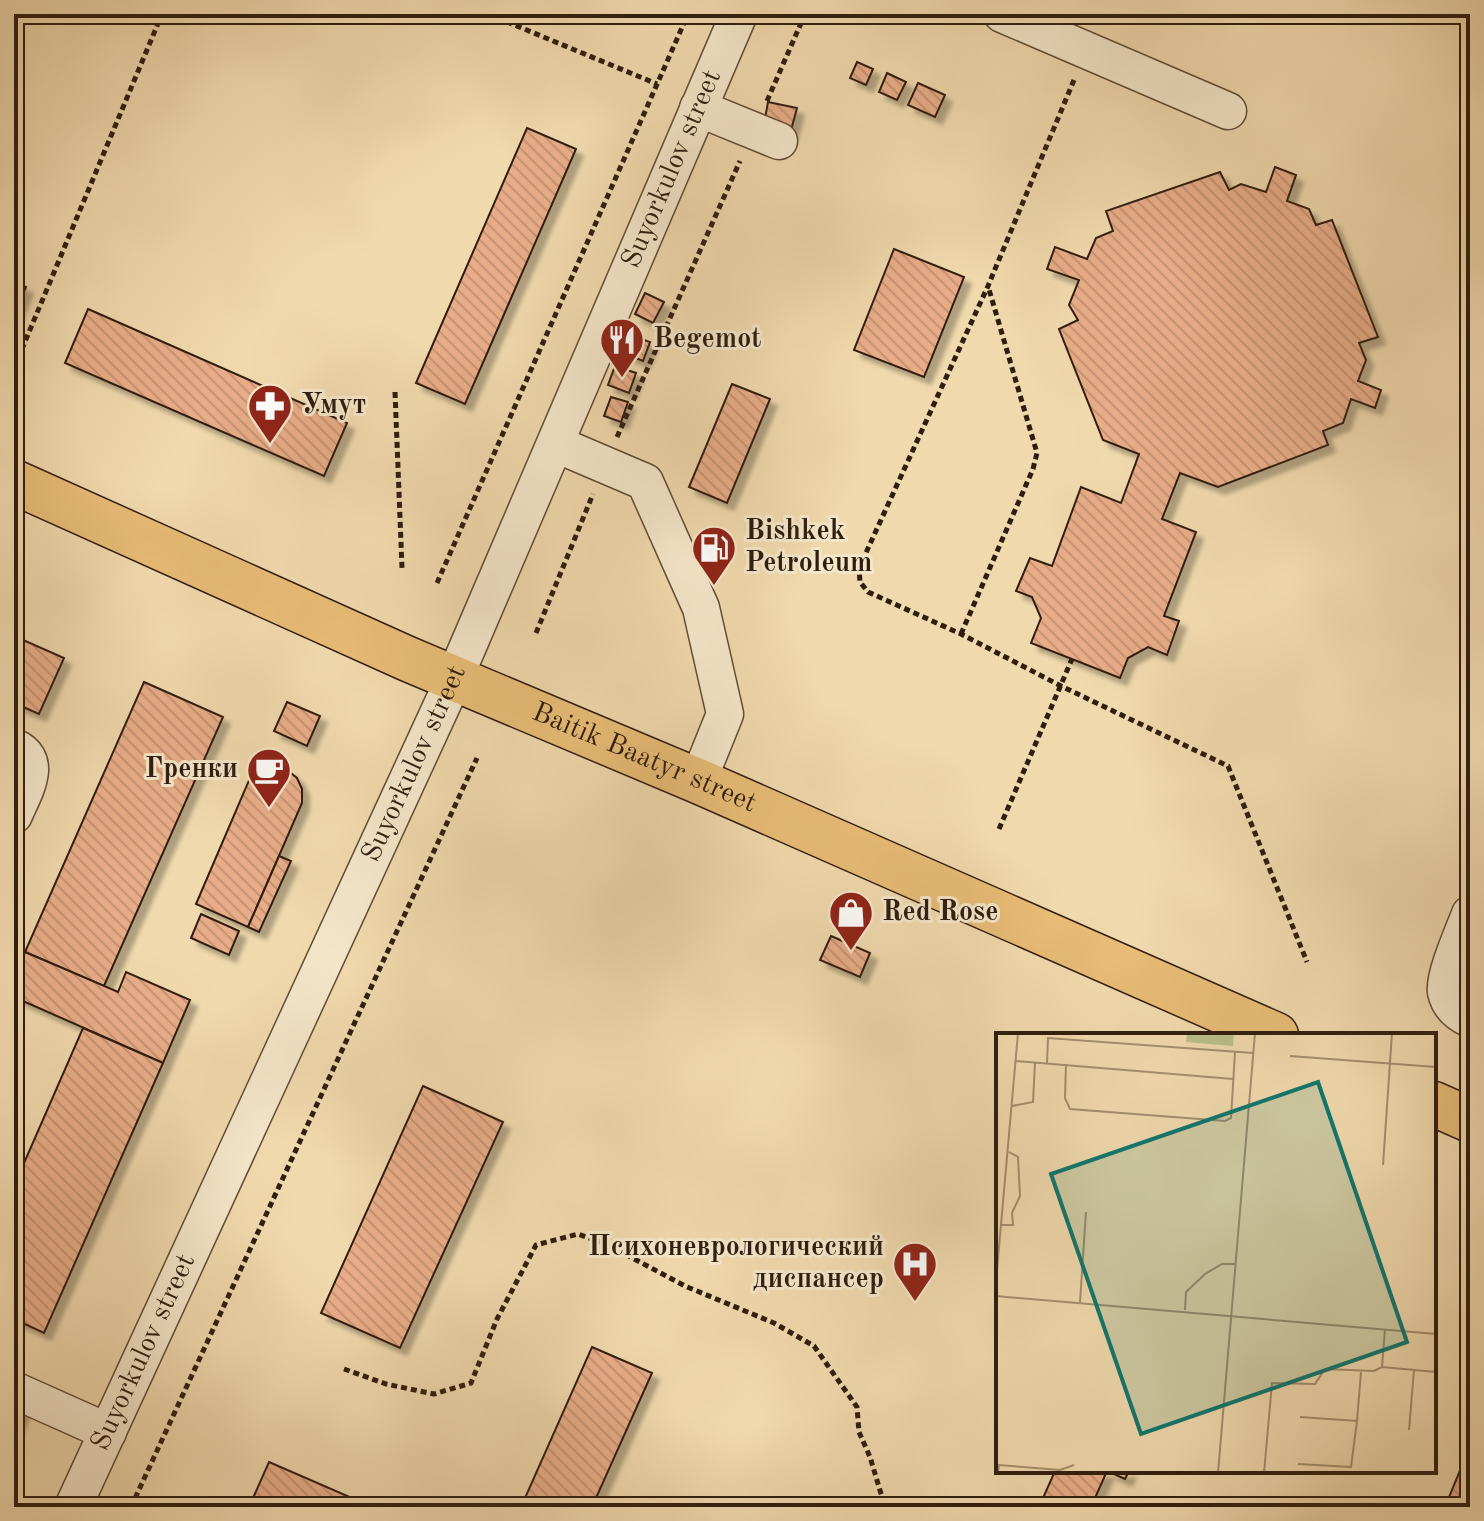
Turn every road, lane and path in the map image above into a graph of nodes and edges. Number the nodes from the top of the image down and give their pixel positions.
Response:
1 (162, 14) edge
2 (488, 14) edge
3 (688, 14) edge
4 (739, 14) edge
5 (805, 14) edge
6 (1002, 14) edge
7 (1086, 50) junction
8 (657, 84) junction
9 (698, 108) junction
10 (1228, 111) dead end
11 (766, 136) junction
12 (988, 286) junction
13 (14, 368) edge
14 (395, 392) dead end
15 (556, 444) junction
16 (605, 465) junction
17 (14, 482) edge
18 (402, 568) dead end
19 (437, 583) dead end
20 (536, 633) dead end
21 (961, 634) junction
22 (1072, 659) dead end
23 (454, 679) junction
24 (1061, 686) junction
25 (14, 747) edge
26 (477, 758) dead end
27 (698, 781) junction
28 (14, 815) edge
29 (999, 829) dead end
30 (1470, 914) edge
31 (1307, 962) dead end
32 (1470, 1019) edge
33 (1271, 1033) edge
34 (1436, 1105) edge
35 (1470, 1120) edge
36 (344, 1369) dead end
37 (14, 1390) edge
38 (108, 1432) junction
39 (73, 1507) edge
40 (131, 1507) edge
41 (885, 1507) edge

1 - 13 path
2 - 8 path
3 - 8 path
4 - 9 street, Suyorkulov street
5 - 11 path
6 - 7 street
7 - 10 street
7 - 12 path
8 - 19 path
9 - 11 street
9 - 15 street, Suyorkulov street
11 - 16 path
12 - 21 path
12 - 21 path
14 - 18 path
15 - 16 street
15 - 23 street, Suyorkulov street
16 - 20 path
16 - 27 street
17 - 23 main road, Baitik Baatyr street
21 - 24 path
22 - 24 path
23 - 27 main road, Baitik Baatyr street
23 - 38 street, Suyorkulov street
24 - 29 path
24 - 31 path
25 - 28 street
26 - 40 path
27 - 33 main road, Baitik Baatyr street
30 - 32 street
34 - 35 main road
36 - 41 path
37 - 38 street
38 - 39 street, Suyorkulov street

